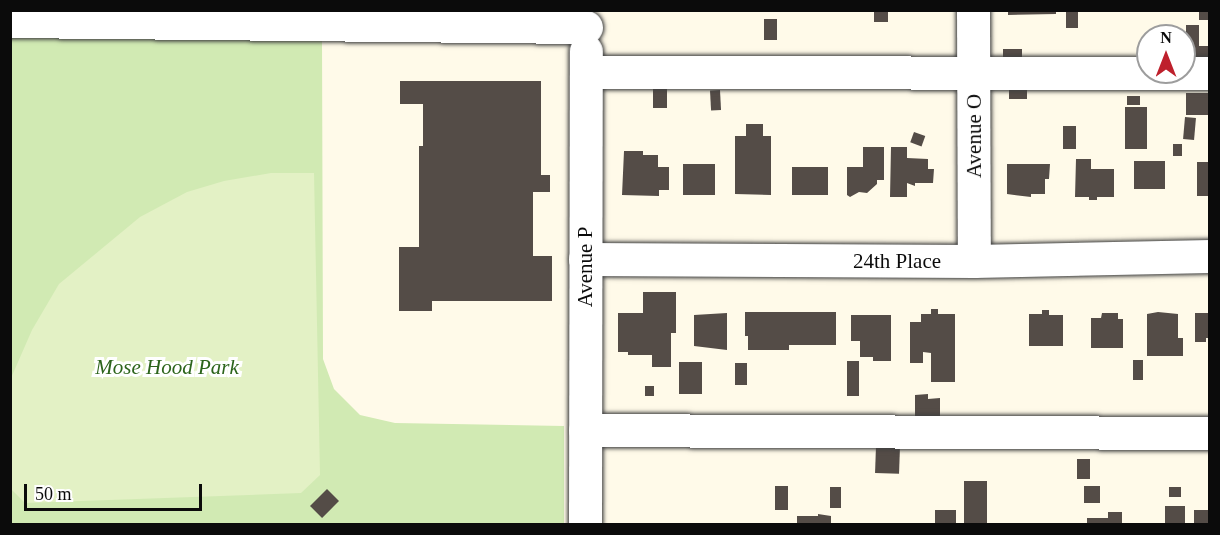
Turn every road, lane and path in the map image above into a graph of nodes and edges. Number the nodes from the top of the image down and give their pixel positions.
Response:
1 (974, 10) edge
2 (586, 19) edge
3 (10, 21) edge
4 (586, 72) junction
5 (974, 72) junction
6 (1209, 73) edge
7 (1209, 256) edge
8 (585, 259) junction
9 (974, 261) junction
10 (585, 430) junction
11 (1209, 433) edge
12 (585, 525) edge

1 - 5 street, Avenue O
2 - 3 street
2 - 4 street, Avenue P
4 - 5 street
4 - 8 street, Avenue P
5 - 6 street
5 - 9 street, Avenue O
7 - 9 street, 24th Place
8 - 9 street, 24th Place
8 - 10 street, Avenue P
10 - 11 street
10 - 12 street, Avenue P

